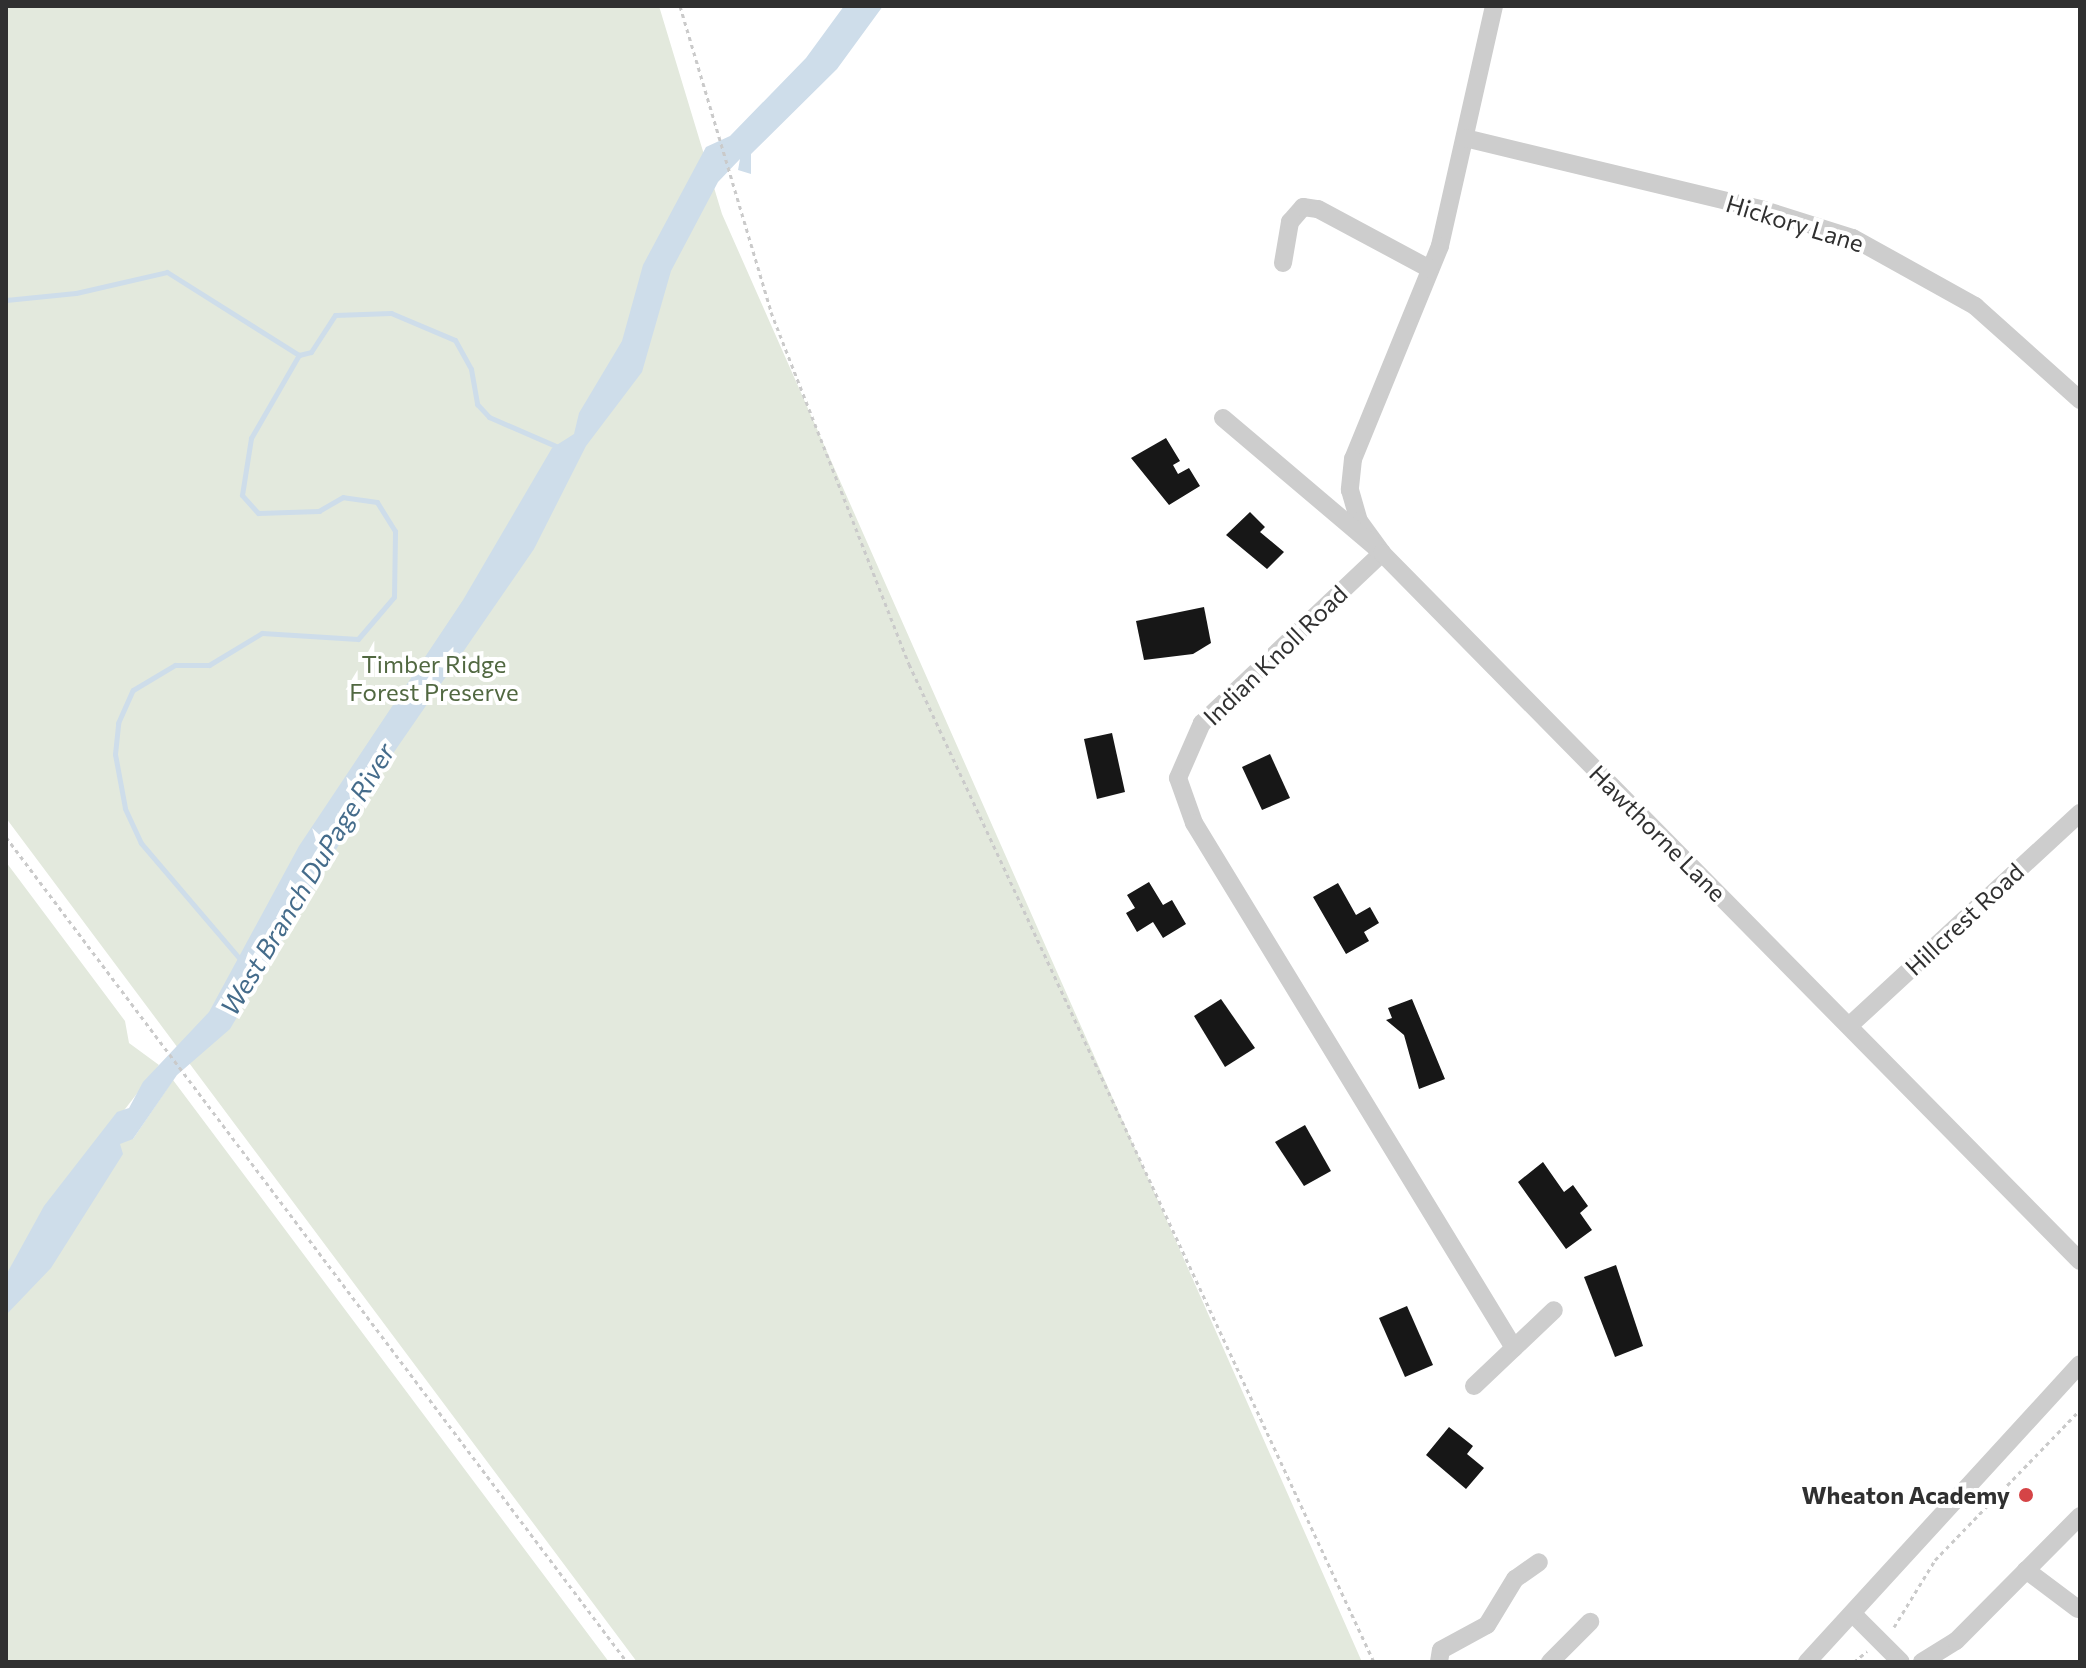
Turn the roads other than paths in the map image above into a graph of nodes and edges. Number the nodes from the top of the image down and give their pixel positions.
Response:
1 (1494, 6) edge
2 (1465, 138) junction
3 (1283, 263) dead end
4 (1430, 269) junction
5 (2080, 400) edge
6 (1223, 418) dead end
7 (1382, 553) junction
8 (2080, 813) edge
9 (1849, 1026) junction
10 (2080, 1261) edge
11 (1554, 1310) dead end
12 (1514, 1348) junction
13 (2080, 1364) edge
14 (1474, 1386) dead end
15 (2080, 1516) edge
16 (1539, 1562) dead end
17 (2026, 1570) junction
18 (2079, 1609) edge
19 (1854, 1615) junction
20 (1590, 1622) dead end
21 (1439, 1662) edge
22 (1550, 1662) edge
23 (1807, 1662) edge
24 (1901, 1662) edge
25 (1922, 1662) edge

1 - 2 street
2 - 4 street
2 - 5 street, Hickory Lane
3 - 4 street
4 - 7 street
6 - 7 street, Hawthorne Lane
7 - 9 street, Hawthorne Lane
7 - 12 street, Indian Knoll Road
8 - 9 street, Hillcrest Road
9 - 10 street, Hawthorne Lane
11 - 12 street
12 - 14 street
13 - 19 street
15 - 17 street
16 - 21 street
17 - 18 street
17 - 25 street
19 - 23 street
19 - 24 street
20 - 22 street

